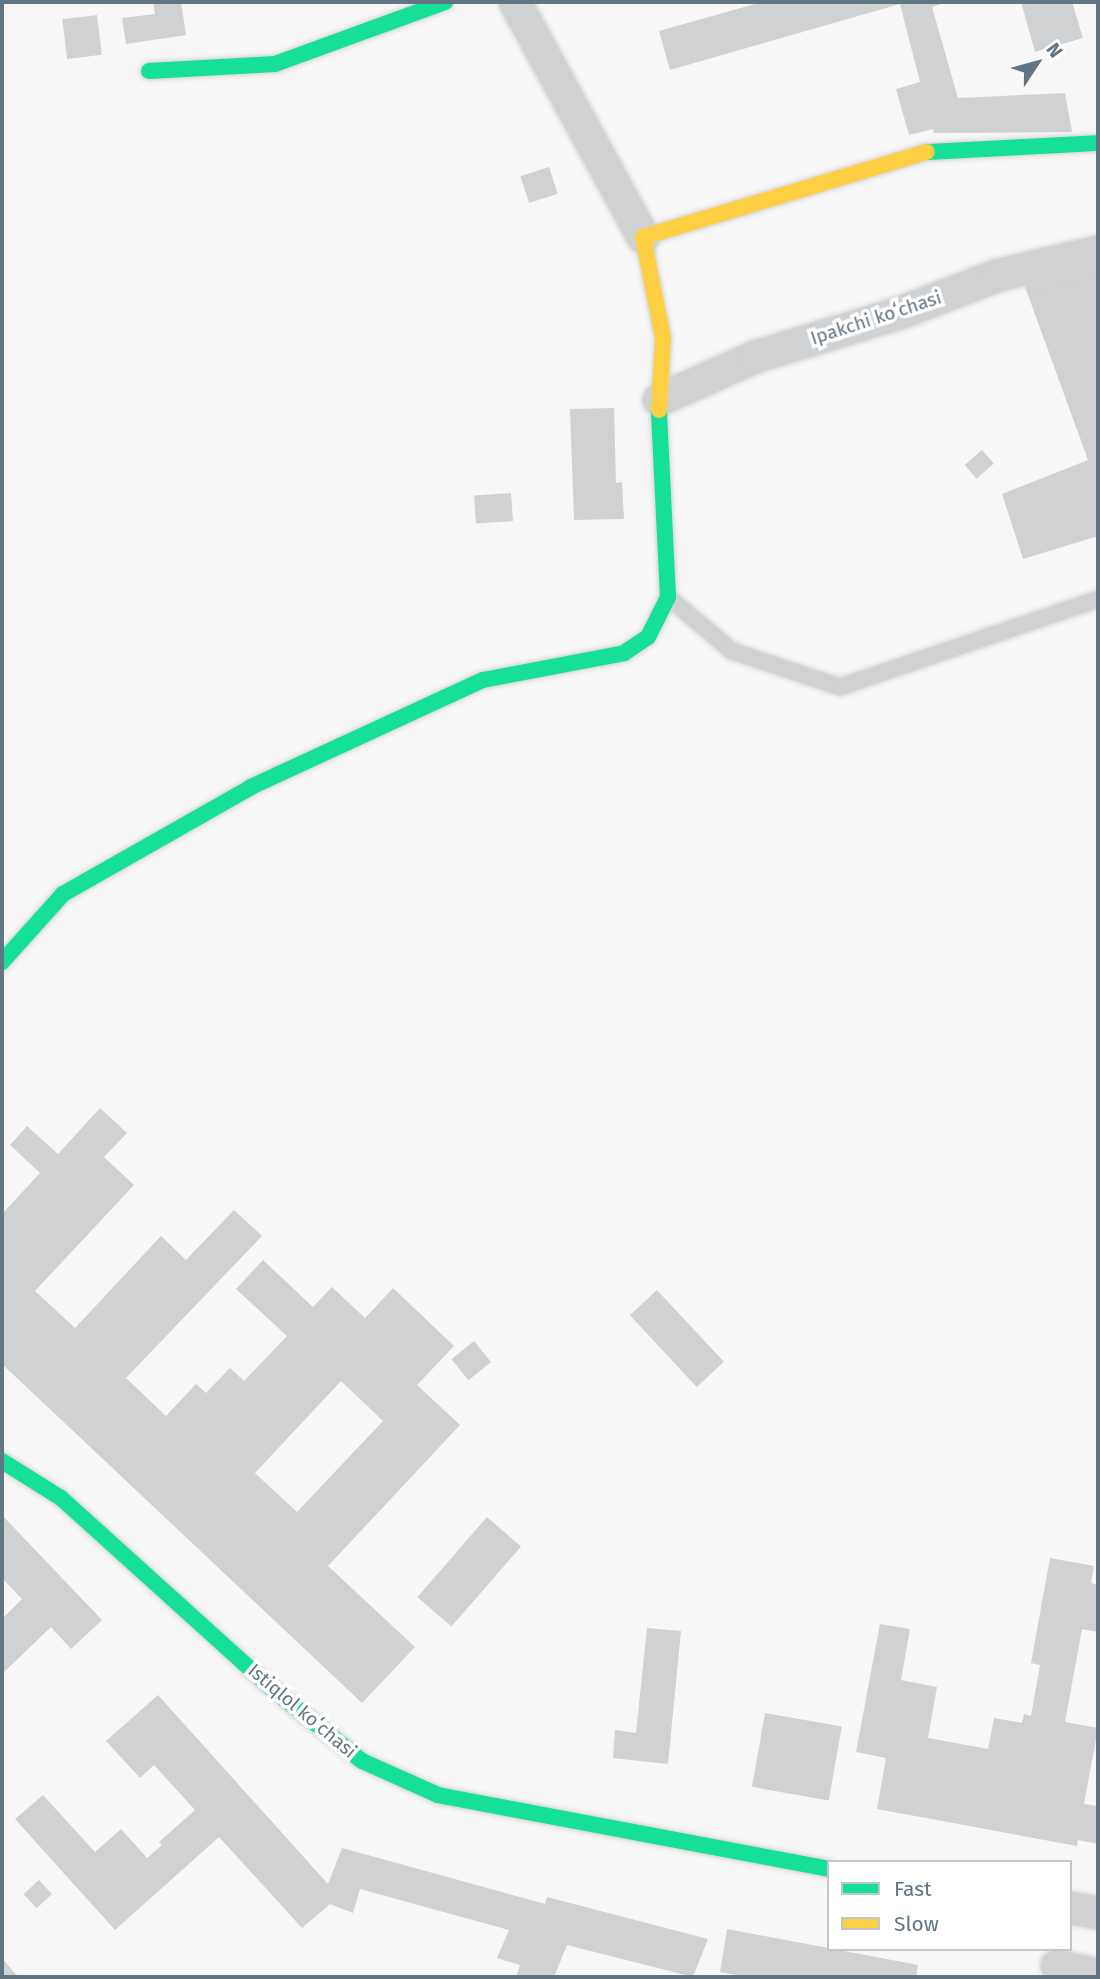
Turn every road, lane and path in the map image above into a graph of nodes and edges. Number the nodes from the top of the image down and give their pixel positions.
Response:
1 (445, 2) edge
2 (515, 2) edge
3 (149, 71) dead end
4 (1098, 143) edge
5 (643, 237) junction
6 (1098, 252) edge
7 (659, 400) junction
8 (668, 597) junction
9 (1098, 599) edge
10 (2, 962) edge
11 (2, 1461) edge
12 (827, 1869) edge
13 (1072, 1908) edge
14 (1098, 1913) edge
15 (1057, 1966) dead end
16 (1098, 1975) edge

1 - 3 street
2 - 5 street
4 - 5 street
5 - 7 street
6 - 7 street, Ipakchi koʻchasi
7 - 8 street
8 - 9 lane
8 - 10 street
11 - 12 street, Istiqlol koʻchasi
13 - 14 street
15 - 16 street

